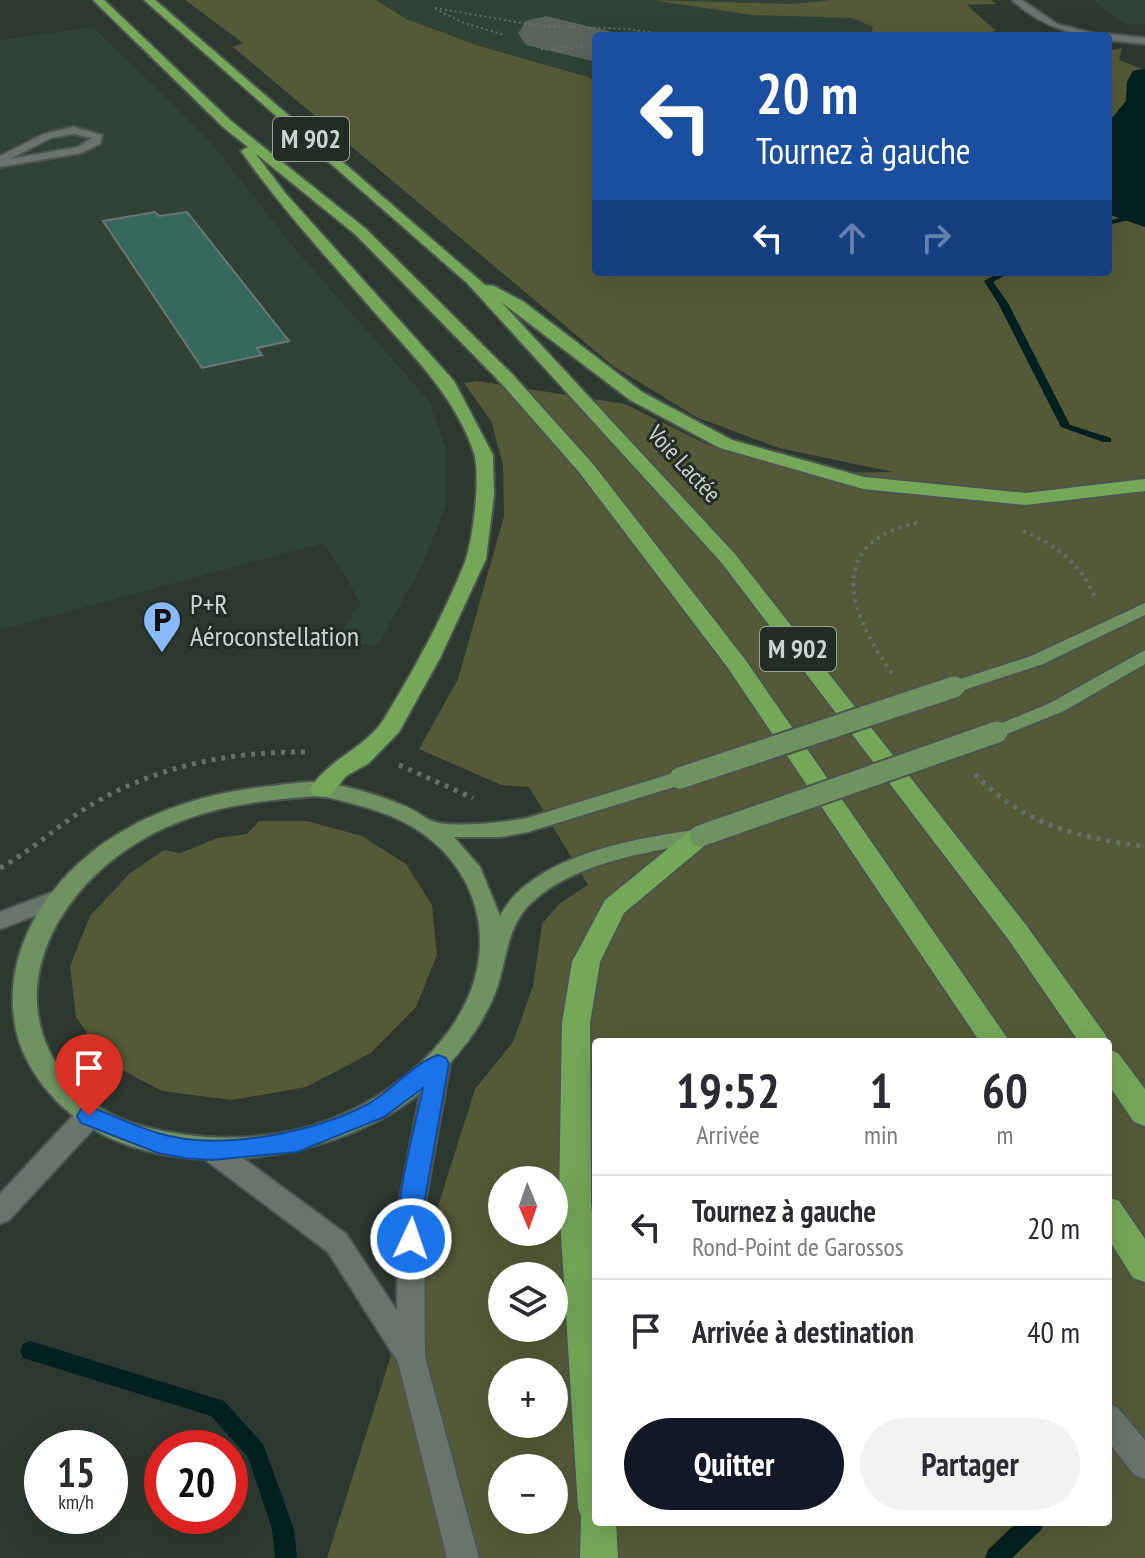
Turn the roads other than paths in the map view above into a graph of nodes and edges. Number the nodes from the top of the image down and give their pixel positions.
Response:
1 (98, 0) edge
2 (149, 0) edge
3 (1016, 0) edge
4 (1079, 32) edge
5 (1112, 37) edge
6 (1145, 41) edge
7 (227, 124) junction
8 (0, 162) edge
9 (472, 280) junction
10 (1145, 485) edge
11 (1145, 608) edge
12 (1145, 656) edge
13 (322, 789) junction
14 (433, 830) junction
15 (700, 836) junction
16 (58, 898) junction
17 (0, 921) edge
18 (494, 949) junction
19 (993, 1038) edge
20 (1092, 1038) edge
21 (438, 1064) junction
22 (1112, 1067) edge
23 (1145, 1113) edge
24 (89, 1116) junction
25 (212, 1150) junction
26 (0, 1212) edge
27 (1112, 1217) edge
28 (1145, 1267) edge
29 (411, 1357) junction
30 (1112, 1423) edge
31 (592, 1450) edge
32 (1145, 1464) edge
33 (597, 1526) edge
34 (463, 1558) edge
35 (599, 1558) edge

1 - 7 highway, M 902
2 - 9 highway, Voie Lactée / M 902
3 - 4 street
5 - 6 street
7 - 13 highway
7 - 19 highway, M 902
8 - 8 street
9 - 10 highway
9 - 20 highway, Voie Lactée / M 902
11 - 14 main road, bridge
12 - 15 main road, bridge
13 - 14 main road
13 - 16 main road
14 - 18 main road
15 - 18 main road
15 - 31 highway
16 - 17 street
16 - 24 main road
18 - 21 main road
21 - 25 main road
21 - 29 street
22 - 23 highway
24 - 25 main road
24 - 26 street
25 - 29 street
27 - 28 highway
29 - 34 street
30 - 32 street
33 - 35 highway

